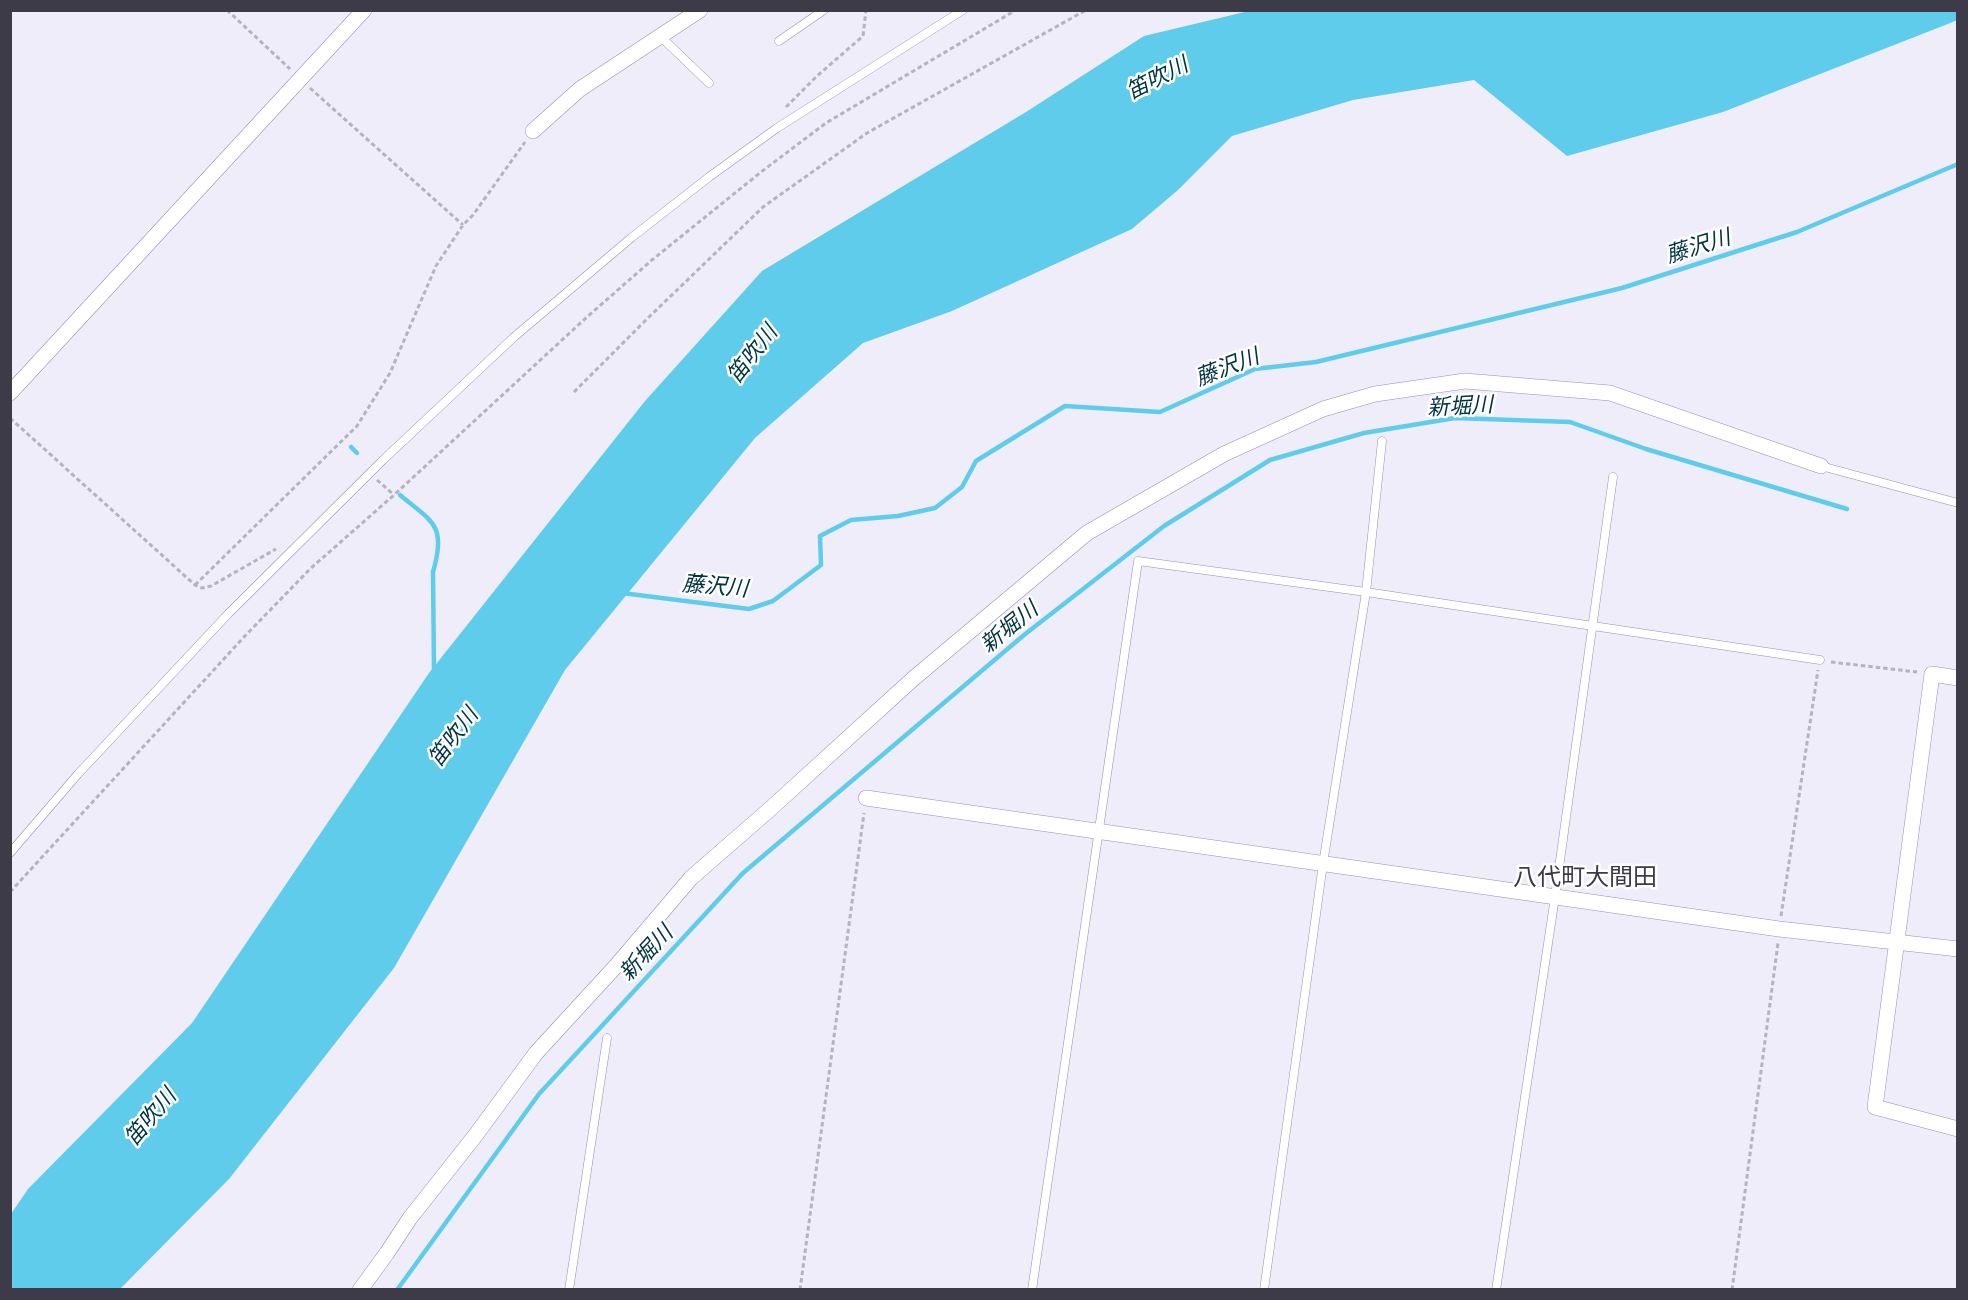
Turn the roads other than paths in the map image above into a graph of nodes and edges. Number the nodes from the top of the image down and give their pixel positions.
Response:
1 (364, 10) edge
2 (700, 10) edge
3 (824, 10) edge
4 (963, 10) edge
5 (660, 36) junction
6 (779, 41) dead end
7 (709, 83) dead end
8 (533, 131) road end
9 (10, 393) edge
10 (1382, 441) dead end
11 (1821, 466) joint
12 (1613, 477) dead end
13 (1958, 503) edge
14 (1366, 592) junction
15 (1592, 627) junction
16 (1820, 660) road end
17 (1958, 678) edge
18 (866, 798) road end
19 (1097, 832) junction
20 (10, 853) edge
21 (1323, 864) junction
22 (1555, 897) junction
23 (1896, 943) junction
24 (1958, 949) edge
25 (607, 1038) dead end
26 (1958, 1129) edge
27 (360, 1290) edge
28 (569, 1290) edge
29 (1032, 1290) edge
30 (1264, 1290) edge
31 (1496, 1290) edge

1 - 9 street
2 - 5 street
3 - 6 lane
4 - 20 lane
5 - 7 lane
5 - 8 street
10 - 14 lane
11 - 13 lane
11 - 27 street
12 - 15 lane
14 - 15 lane
14 - 19 lane
14 - 21 lane
15 - 16 lane
15 - 22 lane
17 - 23 street
18 - 19 street
19 - 21 street
19 - 29 lane
21 - 22 street
21 - 30 lane
22 - 23 street
22 - 31 lane
23 - 24 street
23 - 26 street
25 - 28 lane

